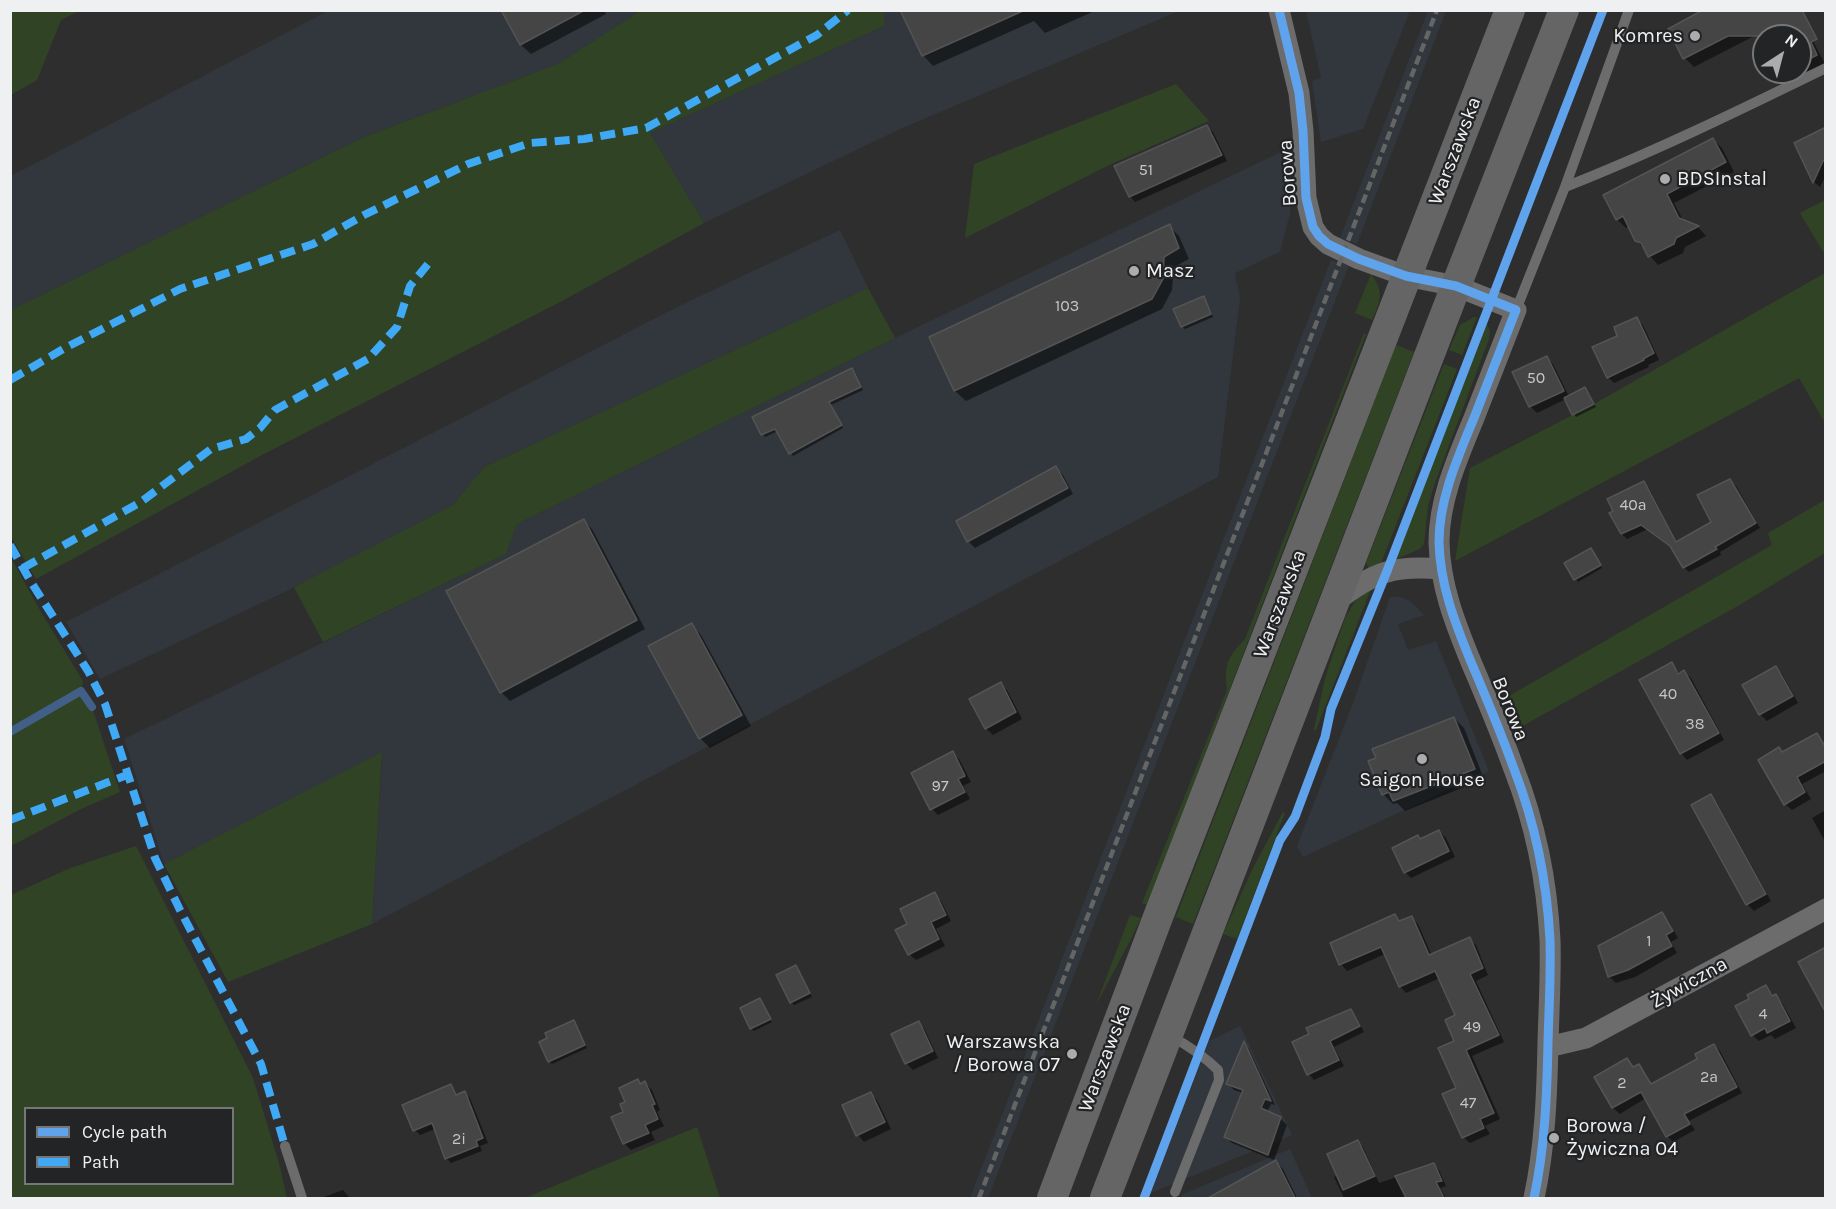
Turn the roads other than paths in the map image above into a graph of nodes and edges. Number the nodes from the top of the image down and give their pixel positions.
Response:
1 (1279, 10) edge
2 (1510, 10) edge
3 (1563, 10) edge
4 (1629, 10) edge
5 (1826, 68) edge
6 (1566, 187) junction
7 (1406, 276) junction
8 (1456, 286) junction
9 (1516, 310) junction
10 (1441, 569) junction
11 (1335, 601) junction
12 (1826, 909) edge
13 (1168, 1034) junction
14 (1548, 1047) junction
15 (285, 1146) dead end
16 (1175, 1192) dead end
17 (302, 1198) edge
18 (1052, 1198) edge
19 (1106, 1198) edge
20 (1534, 1198) edge

1 - 7 street, Borowa
2 - 7 main road, Warszawska
3 - 8 main road
4 - 6 lane
5 - 6 lane
6 - 9 lane
7 - 8 street, Borowa
7 - 18 main road, Warszawska
8 - 9 street
8 - 11 main road
9 - 10 street, Borowa
10 - 11 street
10 - 14 street, Borowa
11 - 13 main road
12 - 14 street, Żywiczna
13 - 16 lane
13 - 19 main road
14 - 20 street, Borowa
15 - 17 lane

